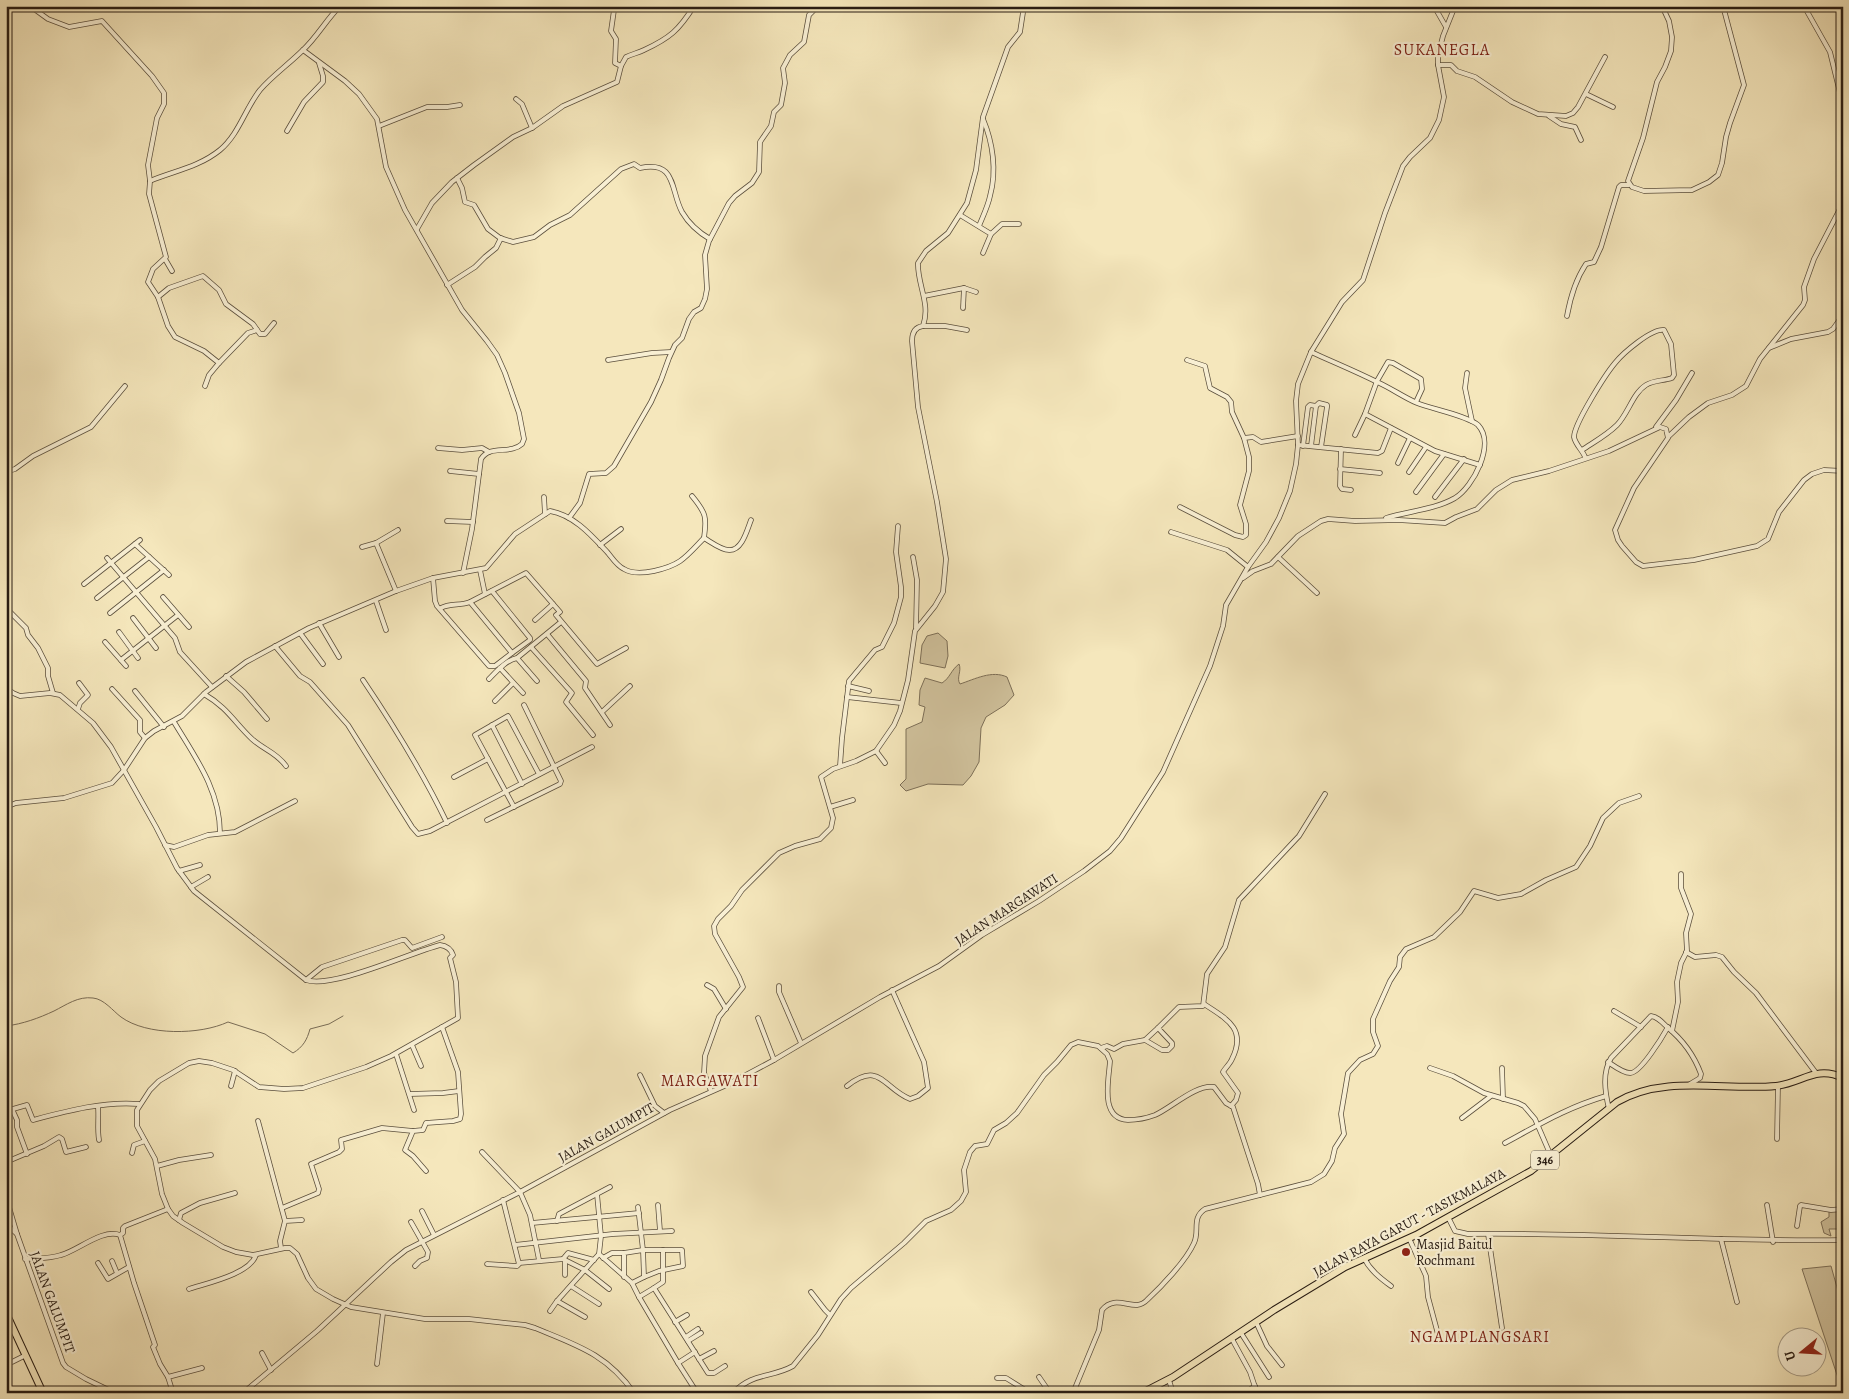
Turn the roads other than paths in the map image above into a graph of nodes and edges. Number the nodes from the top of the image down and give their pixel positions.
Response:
1 (30, 6) edge
2 (340, 6) edge
3 (694, 6) edge
4 (818, 6) edge
5 (1024, 6) edge
6 (1434, 6) edge
7 (1455, 6) edge
8 (1662, 6) edge
9 (1723, 6) edge
10 (1804, 6) edge
11 (614, 10) dead end
12 (1446, 27) junction
13 (303, 50) junction
14 (1605, 57) dead end
15 (319, 63) junction
16 (1438, 65) junction
17 (621, 66) junction
18 (1586, 94) junction
19 (516, 99) dead end
20 (1843, 104) edge
21 (460, 105) dead end
22 (1613, 107) dead end
23 (1547, 115) junction
24 (982, 117) junction
25 (1843, 120) edge
26 (379, 126) junction
27 (532, 128) junction
28 (287, 131) dead end
29 (1843, 131) edge
30 (1581, 140) dead end
31 (457, 178) junction
32 (150, 180) junction
33 (1629, 185) junction
34 (1843, 203) edge
35 (960, 215) junction
36 (1019, 224) dead end
37 (979, 226) junction
38 (417, 229) junction
39 (991, 234) junction
40 (501, 238) junction
41 (710, 239) junction
42 (982, 253) dead end
43 (165, 259) junction
44 (172, 271) dead end
45 (447, 285) junction
46 (964, 288) junction
47 (976, 292) dead end
48 (924, 296) junction
49 (158, 297) junction
50 (963, 308) dead end
51 (1843, 315) edge
52 (1567, 316) dead end
53 (274, 323) dead end
54 (923, 326) junction
55 (256, 330) junction
56 (968, 330) dead end
57 (1767, 349) junction
58 (672, 352) junction
59 (1311, 352) junction
60 (608, 360) dead end
61 (1187, 360) dead end
62 (219, 363) junction
63 (1467, 373) dead end
64 (1692, 374) dead end
65 (1377, 382) junction
66 (124, 386) dead end
67 (205, 386) dead end
68 (1416, 402) junction
69 (1316, 406) junction
70 (1365, 414) junction
71 (1472, 421) junction
72 (1656, 427) junction
73 (1391, 428) junction
74 (1355, 435) dead end
75 (1298, 436) junction
76 (1669, 436) junction
77 (1244, 438) junction
78 (1410, 438) junction
79 (1300, 446) junction
80 (1311, 446) junction
81 (1426, 447) junction
82 (438, 448) dead end
83 (1321, 448) junction
84 (1341, 449) junction
85 (1582, 450) junction
86 (489, 452) junction
87 (1444, 454) junction
88 (1585, 457) junction
89 (1464, 459) junction
90 (1398, 463) dead end
91 (1480, 465) junction
92 (1340, 469) junction
93 (450, 471) dead end
94 (1843, 471) edge
95 (6, 472) edge
96 (1409, 472) dead end
97 (1380, 473) dead end
98 (479, 474) junction
99 (1350, 490) dead end
100 (1416, 492) dead end
101 (692, 496) dead end
102 (544, 497) dead end
103 (1435, 497) dead end
104 (1180, 507) dead end
105 (545, 514) junction
106 (569, 518) junction
107 (750, 520) dead end
108 (1381, 520) junction
109 (447, 521) dead end
110 (473, 522) junction
111 (898, 526) dead end
112 (621, 529) dead end
113 (398, 530) dead end
114 (1171, 532) dead end
115 (704, 538) junction
116 (140, 540) dead end
117 (376, 542) junction
118 (135, 544) junction
119 (600, 545) junction
120 (362, 547) dead end
121 (149, 556) junction
122 (913, 557) dead end
123 (1278, 557) junction
124 (107, 558) dead end
125 (111, 563) junction
126 (1248, 567) junction
127 (164, 570) junction
128 (480, 570) junction
129 (463, 573) junction
130 (169, 575) dead end
131 (123, 577) junction
132 (433, 578) junction
133 (1242, 578) junction
134 (84, 584) dead end
135 (396, 591) junction
136 (492, 591) junction
137 (136, 593) junction
138 (485, 594) junction
139 (1317, 594) dead end
140 (163, 597) dead end
141 (97, 598) dead end
142 (376, 601) junction
143 (470, 602) junction
144 (553, 604) junction
145 (6, 608) edge
146 (441, 608) junction
147 (110, 613) dead end
148 (178, 615) junction
149 (133, 618) dead end
150 (535, 620) dead end
151 (562, 622) junction
152 (319, 623) junction
153 (163, 626) junction
154 (189, 627) dead end
155 (916, 628) junction
156 (386, 630) dead end
157 (119, 632) dead end
158 (300, 632) junction
159 (547, 634) junction
160 (148, 639) junction
161 (105, 642) dead end
162 (274, 646) junction
163 (531, 646) junction
164 (156, 648) dead end
165 (626, 648) dead end
166 (133, 651) junction
167 (512, 653) junction
168 (339, 657) dead end
169 (138, 658) dead end
170 (517, 658) junction
171 (121, 660) junction
172 (323, 664) dead end
173 (126, 666) dead end
174 (500, 668) junction
175 (226, 676) junction
176 (489, 679) dead end
177 (363, 680) dead end
178 (537, 681) dead end
179 (80, 683) dead end
180 (513, 683) junction
181 (630, 686) dead end
182 (848, 686) junction
183 (212, 687) junction
184 (6, 688) edge
185 (112, 689) dead end
186 (134, 691) dead end
187 (869, 691) dead end
188 (53, 693) junction
189 (523, 693) dead end
190 (204, 694) junction
191 (847, 697) junction
192 (495, 701) dead end
193 (901, 703) junction
194 (524, 705) dead end
195 (79, 707) junction
196 (602, 712) junction
197 (267, 719) dead end
198 (174, 722) junction
199 (492, 725) junction
200 (610, 725) dead end
201 (164, 726) junction
202 (593, 735) dead end
203 (145, 738) junction
204 (592, 747) dead end
205 (876, 751) junction
206 (488, 759) junction
207 (885, 763) dead end
208 (286, 766) dead end
209 (555, 766) junction
210 (840, 766) junction
211 (125, 767) junction
212 (539, 774) junction
213 (454, 778) dead end
214 (522, 784) junction
215 (506, 792) junction
216 (1326, 794) dead end
217 (1639, 796) dead end
218 (854, 800) dead end
219 (295, 801) dead end
220 (6, 807) edge
221 (514, 807) junction
222 (830, 807) junction
223 (487, 820) dead end
224 (447, 823) junction
225 (220, 833) junction
226 (167, 845) junction
227 (200, 865) dead end
228 (182, 871) junction
229 (1681, 874) dead end
230 (208, 876) dead end
231 (193, 885) junction
232 (442, 937) dead end
233 (1686, 952) junction
234 (308, 978) junction
235 (708, 986) dead end
236 (779, 986) dead end
237 (892, 990) junction
238 (880, 997) joint
239 (1204, 1004) junction
240 (726, 1009) junction
241 (1614, 1011) dead end
242 (758, 1018) dead end
243 (1641, 1027) junction
244 (1668, 1027) junction
245 (1158, 1028) junction
246 (442, 1029) junction
247 (1672, 1031) junction
248 (1145, 1040) junction
249 (801, 1044) junction
250 (413, 1048) junction
251 (1101, 1048) junction
252 (396, 1054) junction
253 (774, 1060) junction
254 (1608, 1062) junction
255 (420, 1066) dead end
256 (1430, 1068) dead end
257 (1502, 1068) dead end
258 (234, 1073) junction
259 (1816, 1074) junction
260 (640, 1075) dead end
261 (1843, 1078) edge
262 (231, 1086) dead end
263 (847, 1086) dead end
264 (1687, 1086) junction
265 (1778, 1086) junction
266 (459, 1090) junction
267 (711, 1091) junction
268 (410, 1094) junction
269 (1491, 1096) junction
270 (1606, 1096) junction
271 (1503, 1099) junction
272 (139, 1104) junction
273 (1231, 1104) junction
274 (98, 1107) junction
275 (12, 1109) junction
276 (1609, 1109) junction
277 (414, 1110) dead end
278 (6, 1111) edge
279 (664, 1113) junction
280 (1462, 1118) dead end
281 (258, 1121) dead end
282 (1538, 1125) junction
283 (412, 1131) junction
284 (1777, 1139) dead end
285 (99, 1140) dead end
286 (145, 1141) junction
287 (1505, 1143) dead end
288 (86, 1147) dead end
289 (482, 1152) dead end
290 (132, 1153) dead end
291 (27, 1154) junction
292 (211, 1155) dead end
293 (1551, 1156) junction
294 (6, 1162) edge
295 (159, 1165) junction
296 (426, 1171) dead end
297 (610, 1187) dead end
298 (520, 1192) junction
299 (235, 1193) dead end
300 (596, 1194) junction
301 (1260, 1194) junction
302 (6, 1197) edge
303 (503, 1200) junction
304 (658, 1205) dead end
305 (1767, 1205) dead end
306 (638, 1207) dead end
307 (282, 1208) junction
308 (1843, 1209) edge
309 (168, 1210) junction
310 (422, 1211) dead end
311 (639, 1213) junction
312 (599, 1217) junction
313 (1448, 1217) junction
314 (179, 1218) junction
315 (302, 1220) dead end
316 (557, 1221) junction
317 (285, 1222) junction
318 (412, 1222) dead end
319 (532, 1223) junction
320 (6, 1224) edge
321 (1797, 1226) dead end
322 (660, 1231) junction
323 (672, 1231) dead end
324 (641, 1233) junction
325 (17, 1234) junction
326 (1488, 1234) junction
327 (120, 1235) junction
328 (434, 1236) junction
329 (601, 1236) junction
330 (1409, 1238) junction
331 (1721, 1239) junction
332 (1843, 1240) edge
333 (422, 1241) junction
334 (535, 1242) junction
335 (1773, 1242) junction
336 (280, 1245) junction
337 (514, 1245) junction
338 (643, 1250) junction
339 (663, 1250) junction
340 (624, 1252) junction
341 (599, 1254) junction
342 (256, 1255) junction
343 (604, 1258) junction
344 (1364, 1258) junction
345 (25, 1259) junction
346 (539, 1260) junction
347 (564, 1260) junction
348 (594, 1260) junction
349 (112, 1261) dead end
350 (98, 1263) dead end
351 (519, 1263) junction
352 (488, 1264) dead end
353 (415, 1266) dead end
354 (129, 1267) junction
355 (584, 1270) junction
356 (664, 1270) junction
357 (117, 1273) junction
358 (565, 1275) dead end
359 (624, 1276) junction
360 (644, 1277) junction
361 (632, 1284) junction
362 (572, 1286) junction
363 (1391, 1286) dead end
364 (654, 1288) junction
365 (189, 1289) dead end
366 (609, 1289) dead end
367 (811, 1292) dead end
368 (639, 1297) junction
369 (557, 1300) junction
370 (1737, 1302) dead end
371 (346, 1304) junction
372 (599, 1304) dead end
373 (550, 1311) dead end
374 (6, 1313) edge
375 (382, 1313) junction
376 (828, 1313) junction
377 (687, 1315) dead end
378 (585, 1317) dead end
379 (676, 1322) junction
380 (1256, 1322) junction
381 (9, 1324) edge
382 (1502, 1328) dead end
383 (699, 1331) dead end
384 (1241, 1333) junction
385 (1439, 1338) dead end
386 (687, 1339) junction
387 (1232, 1339) junction
388 (714, 1350) dead end
389 (695, 1352) junction
390 (262, 1353) dead end
391 (26, 1355) junction
392 (700, 1359) junction
393 (678, 1363) junction
394 (376, 1364) dead end
395 (6, 1365) edge
396 (1282, 1365) dead end
397 (725, 1366) dead end
398 (202, 1368) dead end
399 (271, 1370) junction
400 (168, 1377) junction
401 (1038, 1377) dead end
402 (1270, 1377) dead end
403 (997, 1378) dead end
404 (1169, 1380) junction
405 (1255, 1386) junction
406 (694, 1388) dead end
407 (43, 1393) edge
408 (115, 1393) edge
409 (174, 1393) edge
410 (243, 1393) edge
411 (634, 1393) edge
412 (734, 1393) edge
413 (1030, 1393) edge
414 (1050, 1393) edge
415 (1073, 1393) edge
416 (1143, 1393) edge
417 (1173, 1393) edge
418 (1245, 1393) edge
419 (1257, 1393) edge

1 - 32 street
2 - 13 street
3 - 17 street
4 - 41 street
5 - 24 street
6 - 12 street
7 - 12 street
8 - 33 street
9 - 33 street
10 - 20 street
11 - 17 street
12 - 16 street
13 - 15 street
13 - 32 street
14 - 18 street
15 - 26 street
15 - 28 street
16 - 23 street
16 - 59 street
17 - 27 street
18 - 22 street
18 - 23 street
19 - 27 street
21 - 26 street
23 - 30 street
24 - 35 street
24 - 37 street
25 - 29 street
26 - 38 street
27 - 31 street
31 - 38 street
31 - 40 street
32 - 43 street
33 - 52 street
34 - 57 street
35 - 37 street
35 - 48 street
36 - 39 street
37 - 39 street
38 - 45 street
39 - 42 street
40 - 41 street
40 - 45 street
41 - 58 street
43 - 44 street
43 - 49 street
45 - 86 street
46 - 47 street
46 - 48 street
46 - 50 street
48 - 54 street
49 - 55 street
49 - 62 street
51 - 57 street
53 - 55 street
54 - 56 street
54 - 155 street
55 - 62 street
57 - 76 street
58 - 60 street
58 - 106 street
59 - 65 street
59 - 75 street
61 - 77 street
62 - 67 street
63 - 71 street
64 - 72 street
65 - 68 street
65 - 68 street
65 - 70 street
66 - 95 street
68 - 71 street
69 - 79 street
69 - 80 street
69 - 83 street
70 - 73 street
70 - 74 street
71 - 91 street
72 - 76 street
72 - 88 street
73 - 78 street
73 - 84 street
75 - 77 street
75 - 79 street
76 - 94 street
77 - 104 street
78 - 81 street
78 - 90 street
79 - 80 street
79 - 126 street, JALAN MARGAWATI
80 - 83 street
81 - 87 street
81 - 96 street
82 - 86 street
83 - 84 street
84 - 92 street
85 - 85 street
85 - 88 street
86 - 98 street
87 - 89 street
87 - 100 street
88 - 108 street
89 - 91 street
89 - 103 street
91 - 108 street
92 - 97 street
92 - 99 street
93 - 98 street
98 - 110 street
101 - 115 street
102 - 105 street
105 - 106 street
105 - 128 street
106 - 119 street
107 - 115 street
108 - 123 street
109 - 110 street
110 - 129 street
111 - 182 street
112 - 119 street
113 - 117 street
114 - 126 street
115 - 119 street
116 - 118 street
117 - 120 street
117 - 135 street
118 - 121 street
118 - 125 street
121 - 127 street
121 - 131 street
122 - 155 street
123 - 133 street
123 - 139 street
124 - 125 street
125 - 131 street
125 - 134 street
126 - 133 street, JALAN MARGAWATI
127 - 130 street
127 - 137 street
128 - 129 street
128 - 138 street
129 - 132 street
131 - 137 street
131 - 141 street
132 - 135 street
132 - 146 street
133 - 237 street, JALAN MARGAWATI
135 - 142 street
136 - 138 street
136 - 144 street
136 - 167 street
137 - 147 street
137 - 153 street
138 - 143 street
140 - 148 street
142 - 152 street
142 - 156 street
143 - 146 street
143 - 167 street
144 - 150 street
144 - 151 street
145 - 188 street
146 - 167 street
148 - 153 street
148 - 154 street
149 - 160 street
151 - 159 street
151 - 165 street
152 - 158 street
152 - 168 street
153 - 160 street
153 - 183 street
155 - 193 street
157 - 166 street
158 - 162 street
158 - 172 street
159 - 163 street
159 - 196 street
160 - 164 street
160 - 166 street
161 - 171 street
162 - 175 street
162 - 224 street
163 - 170 street
163 - 202 street
166 - 169 street
166 - 171 street
170 - 174 street
170 - 178 street
171 - 173 street
174 - 176 street
174 - 180 street
175 - 183 street
175 - 197 street
177 - 224 street
179 - 195 street
180 - 189 street
180 - 192 street
181 - 196 street
182 - 187 street
182 - 191 street
183 - 190 street
184 - 188 street
185 - 203 street
186 - 201 street
188 - 195 street
190 - 198 street
190 - 208 street
191 - 193 street
191 - 210 street
193 - 205 street
194 - 209 street
195 - 211 street
196 - 200 street
198 - 201 street
198 - 225 street
199 - 206 street
199 - 212 street
199 - 214 street
201 - 203 street
203 - 211 street
204 - 209 street
205 - 207 street
205 - 210 street
206 - 213 street
206 - 215 street
209 - 212 street
209 - 221 street
210 - 222 street
211 - 220 street
211 - 226 street
212 - 214 street
214 - 215 street
215 - 221 street
215 - 224 street
216 - 239 street
217 - 301 street
218 - 222 street
219 - 225 street
221 - 223 street
222 - 240 street
225 - 226 street
226 - 228 street
227 - 228 street
228 - 231 street
229 - 233 street
230 - 231 street
231 - 234 street
232 - 234 street
233 - 247 street
233 - 259 street
234 - 246 street
235 - 240 street
236 - 249 street
237 - 238 street, JALAN MARGAWATI
237 - 263 street
238 - 249 street, JALAN GALUMPIT
239 - 245 street
239 - 273 street
240 - 267 street
241 - 243 street
242 - 253 street
243 - 244 street
243 - 254 street
244 - 247 street
244 - 254 street
245 - 248 street
245 - 248 street
246 - 250 street
246 - 266 street
247 - 264 street
248 - 251 street
249 - 253 street, JALAN GALUMPIT
250 - 252 street
250 - 255 street
251 - 273 street
251 - 376 street
252 - 258 street
252 - 268 street
253 - 267 street, JALAN GALUMPIT
254 - 270 street
256 - 269 street
257 - 271 street
258 - 262 street
258 - 272 street
259 - 261 main road, JALAN RAYA GARUT - TASIKMALAYA / 346
259 - 265 main road, JALAN RAYA GARUT - TASIKMALAYA / 346
260 - 279 street
264 - 265 main road, JALAN RAYA GARUT - TASIKMALAYA / 346
264 - 276 main road, JALAN RAYA GARUT - TASIKMALAYA / 346
265 - 284 street
266 - 268 street
266 - 283 street
267 - 279 street, JALAN GALUMPIT
268 - 277 street
269 - 271 street
269 - 280 street
270 - 276 street
270 - 282 street
271 - 282 street
272 - 274 street
272 - 286 street
273 - 301 street
274 - 275 street
274 - 285 street
275 - 278 street
275 - 291 street
276 - 293 main road, JALAN RAYA GARUT - TASIKMALAYA / 346
279 - 298 street, JALAN GALUMPIT
281 - 307 street
282 - 287 street
282 - 293 street
283 - 296 street
283 - 307 street
286 - 290 street
286 - 295 street
288 - 291 street
289 - 298 street
291 - 294 street
292 - 295 street
293 - 313 main road, JALAN RAYA GARUT - TASIKMALAYA / 346
295 - 309 street
297 - 300 street
298 - 303 street, JALAN GALUMPIT
298 - 319 street
299 - 314 street
300 - 312 street
300 - 316 street
301 - 415 street
302 - 325 street
303 - 328 street, JALAN GALUMPIT
303 - 337 street
304 - 322 street
305 - 335 street
306 - 311 street
307 - 317 street
308 - 321 street
309 - 314 street
309 - 327 street
310 - 328 street
311 - 312 street
311 - 324 street
312 - 316 street
312 - 329 street
313 - 326 street
313 - 330 main road, JALAN RAYA GARUT - TASIKMALAYA / 346
314 - 342 street
315 - 317 street
316 - 319 street
317 - 336 street
318 - 333 street
319 - 334 street
320 - 325 street, JALAN GALUMPIT
322 - 323 street
322 - 324 street
324 - 329 street
324 - 338 street
325 - 345 street, JALAN GALUMPIT
326 - 331 street
326 - 382 street
327 - 345 street
327 - 354 street
328 - 333 street, JALAN GALUMPIT
329 - 334 street
329 - 341 street
330 - 344 main road, JALAN RAYA GARUT - TASIKMALAYA / 346
330 - 385 street
331 - 335 street
331 - 370 street
332 - 335 street
333 - 353 street
333 - 371 street, JALAN GALUMPIT
334 - 337 street
334 - 346 street
336 - 342 street
336 - 371 street
337 - 351 street
338 - 339 street
338 - 340 street
338 - 360 street
339 - 356 street
339 - 356 street
340 - 343 street
340 - 359 street
341 - 343 street
341 - 348 street
342 - 365 street
343 - 359 street
344 - 363 street
344 - 380 main road, JALAN RAYA GARUT - TASIKMALAYA / 346
345 - 408 street, JALAN GALUMPIT
346 - 347 street
346 - 351 street
347 - 348 street
347 - 355 street
347 - 358 street
348 - 355 street
349 - 357 street
350 - 357 street
351 - 352 street
354 - 357 street
354 - 400 street
355 - 362 street
355 - 366 street
356 - 360 street
356 - 364 street
359 - 361 street
360 - 361 street
361 - 368 street
362 - 369 street
362 - 372 street
364 - 368 street
364 - 379 street
367 - 376 street
368 - 393 street
369 - 373 street
369 - 378 street
371 - 375 street
371 - 399 street
374 - 381 main road
375 - 394 street
375 - 411 street
376 - 412 street
377 - 379 street
379 - 386 street
380 - 384 main road, 346
380 - 396 street
381 - 391 main road
383 - 386 street
384 - 387 main road, 346
384 - 402 street
386 - 389 street
387 - 404 main road, 346
387 - 405 street
388 - 392 street
389 - 392 street
389 - 393 street
390 - 399 street
391 - 395 street
391 - 407 main road
392 - 397 street
393 - 406 street
398 - 400 street
399 - 410 street
400 - 409 street
401 - 414 street
403 - 413 street
404 - 416 main road, 346
404 - 417 street
405 - 418 street
405 - 419 street

